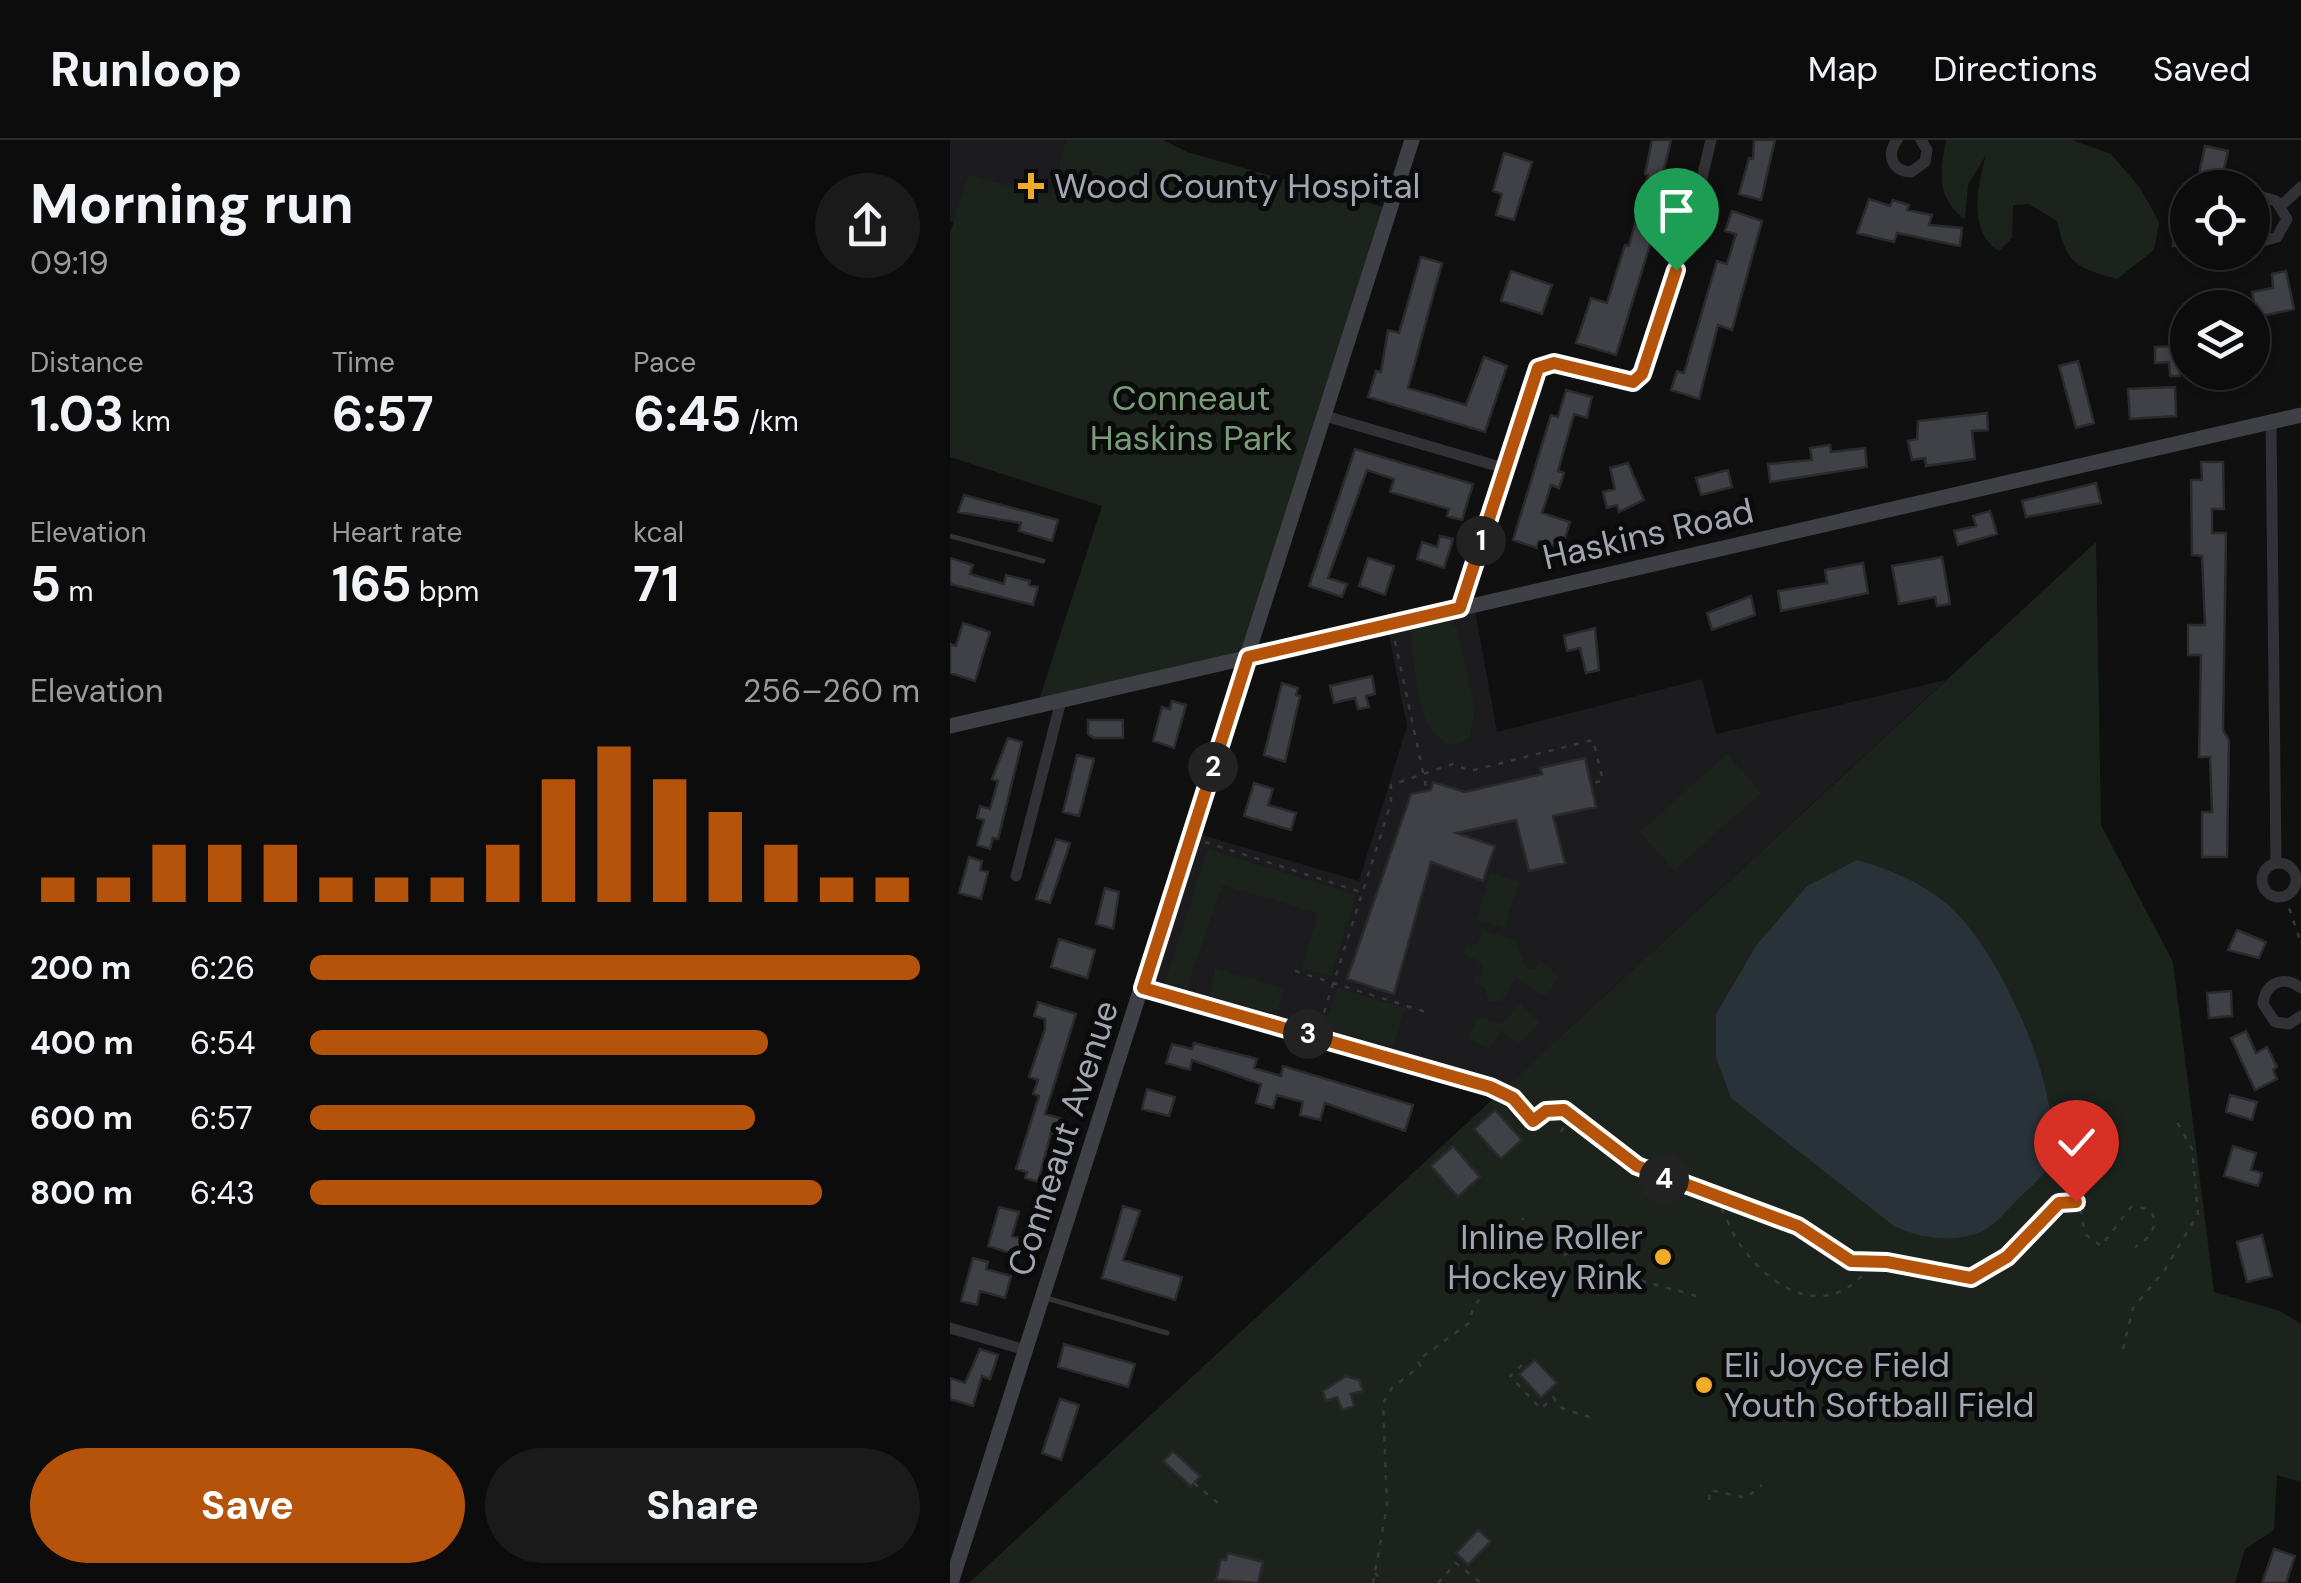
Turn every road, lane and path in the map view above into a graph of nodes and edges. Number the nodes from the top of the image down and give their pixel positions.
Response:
1 (1412, 140) edge
2 (1710, 140) edge
3 (1897, 140) edge
4 (1920, 140) edge
5 (2301, 187) edge
6 (2270, 198) edge
7 (2282, 205) junction
8 (2270, 240) edge
9 (2301, 415) edge
10 (1325, 416) junction
11 (2271, 422) junction
12 (1504, 468) junction
13 (950, 536) edge
14 (1044, 561) dead end
15 (1460, 608) junction
16 (1395, 640) dead end
17 (1248, 657) junction
18 (1061, 701) junction
19 (950, 726) edge
20 (1423, 771) junction
21 (1591, 783) dead end
22 (1426, 791) dead end
23 (1206, 842) dead end
24 (2276, 863) junction
25 (1016, 876) dead end
26 (1362, 892) junction
27 (2286, 896) junction
28 (2301, 943) edge
29 (1295, 971) dead end
30 (1333, 982) junction
31 (1143, 988) junction
32 (1373, 988) dead end
33 (2301, 988) edge
34 (1372, 995) junction
35 (1426, 1012) dead end
36 (2301, 1016) edge
37 (1316, 1036) junction
38 (1436, 1070) joint
39 (1571, 1114) junction
40 (2176, 1120) dead end
41 (1562, 1132) dead end
42 (1714, 1196) junction
43 (1523, 1218) dead end
44 (1593, 1227) dead end
45 (1519, 1232) junction
46 (1516, 1246) dead end
47 (2136, 1247) dead end
48 (1568, 1251) junction
49 (1564, 1256) dead end
50 (1871, 1265) junction
51 (1503, 1267) dead end
52 (1616, 1274) dead end
53 (1697, 1296) dead end
54 (1043, 1297) junction
55 (950, 1328) edge
56 (1167, 1332) dead end
57 (2123, 1349) dead end
58 (1026, 1350) junction
59 (1522, 1365) dead end
60 (1592, 1418) dead end
61 (1194, 1483) dead end
62 (1762, 1485) dead end
63 (1709, 1500) dead end
64 (1218, 1503) dead end
65 (1375, 1573) junction
66 (951, 1583) edge
67 (1374, 1583) edge
68 (1384, 1583) edge
69 (1438, 1583) edge
70 (1481, 1583) edge

1 - 10 street, Conneaut Avenue
2 - 12 street
3 - 4 street
5 - 7 street
6 - 7 street
7 - 8 street
9 - 11 street, Haskins Road
10 - 12 street
10 - 17 street, Conneaut Avenue
11 - 15 street, Haskins Road
11 - 24 street
12 - 15 street
13 - 14 lane
15 - 17 street, Haskins Road
16 - 20 path
17 - 18 street, Haskins Road
17 - 31 street, Conneaut Avenue
18 - 19 street, Haskins Road
18 - 25 street
20 - 21 path
20 - 22 path
20 - 26 path
23 - 26 path
24 - 27 street
24 - 27 street
26 - 30 path
27 - 28 path
29 - 30 path
30 - 34 path
30 - 37 path
31 - 37 street
31 - 54 street, Conneaut Avenue
32 - 34 path
33 - 36 street
34 - 35 path
37 - 38 street
38 - 39 path
39 - 41 path
39 - 42 path
40 - 57 path
42 - 50 path
42 - 50 path
43 - 45 path
44 - 48 path
45 - 46 path
45 - 48 path
47 - 50 path
48 - 49 path
51 - 65 path
52 - 53 path
54 - 56 lane
54 - 58 street, Conneaut Avenue
55 - 58 street
58 - 66 street, Conneaut Avenue
59 - 60 path
61 - 64 path
62 - 63 path
65 - 67 path
65 - 68 path
69 - 70 path

